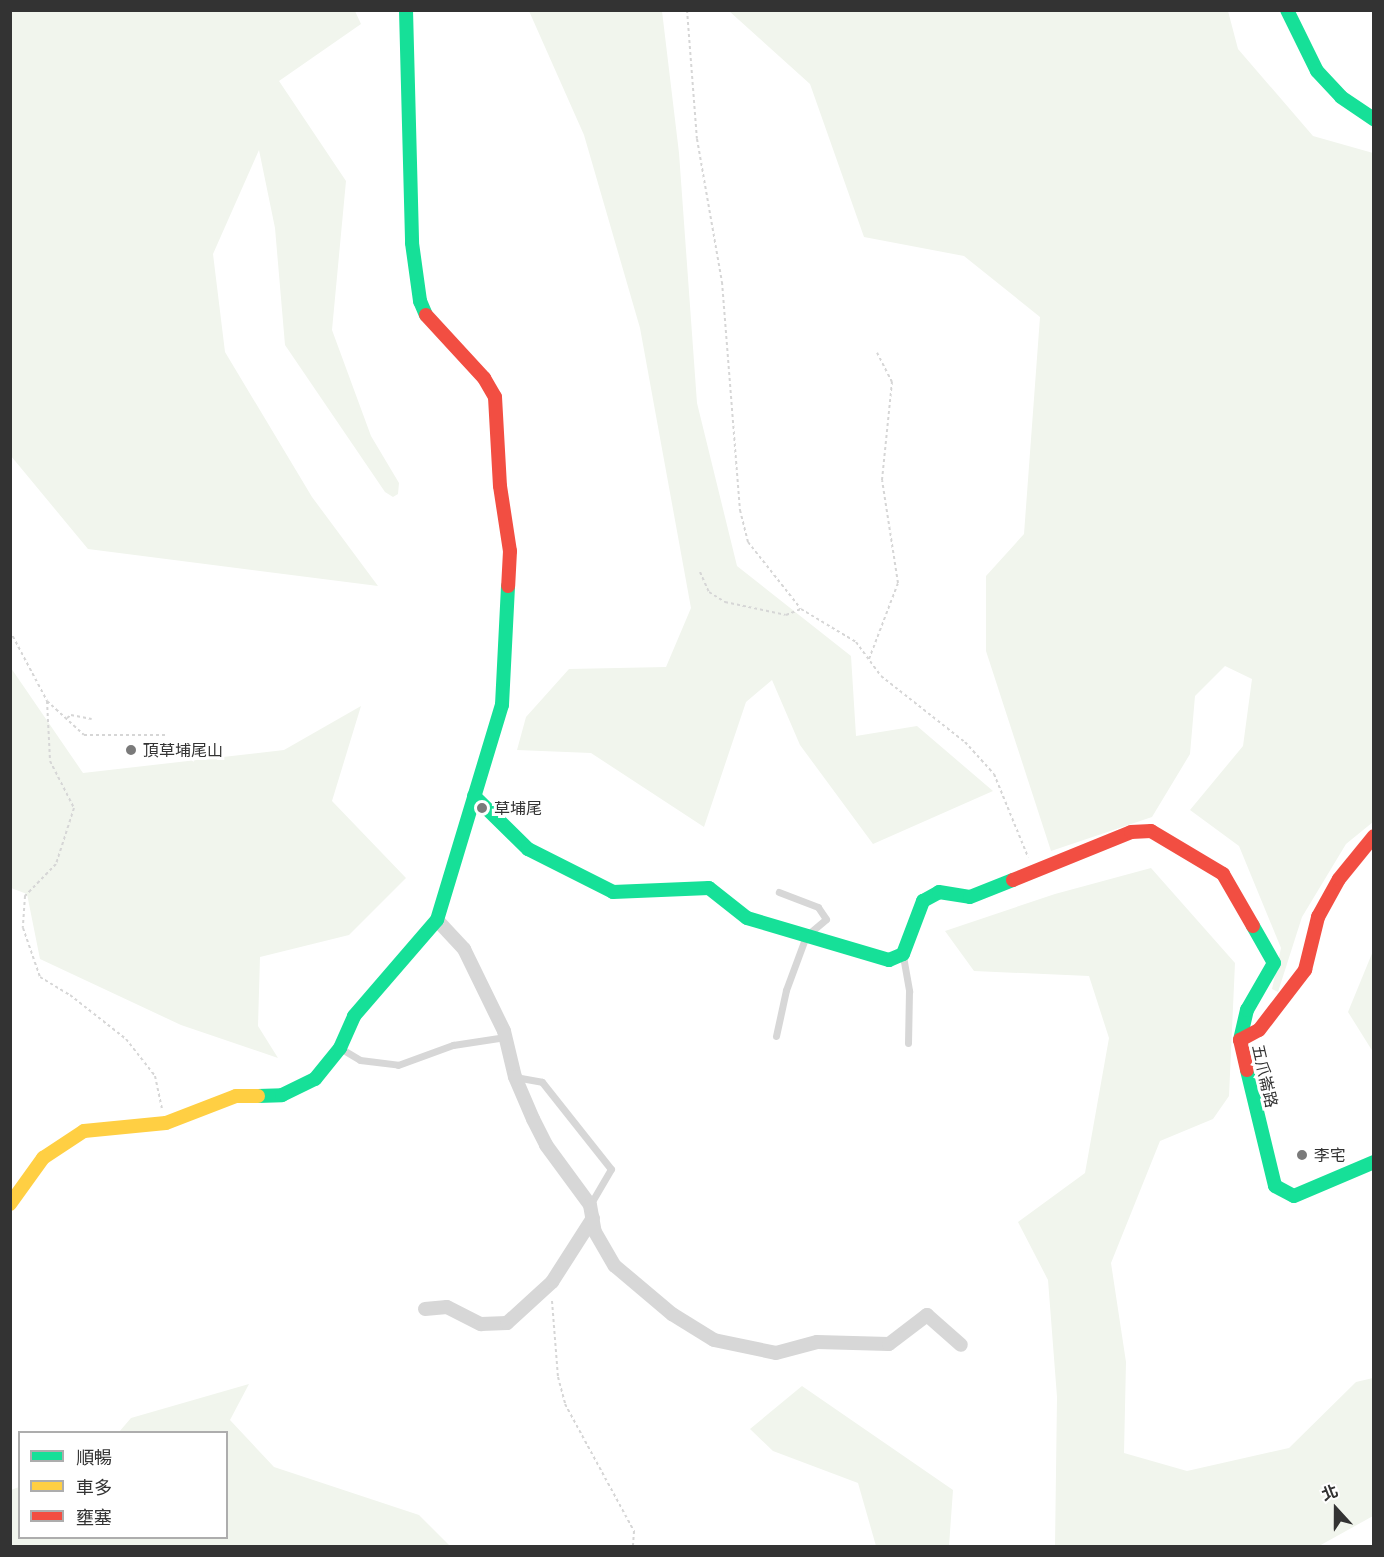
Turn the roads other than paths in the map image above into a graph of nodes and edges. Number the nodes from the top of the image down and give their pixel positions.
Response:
1 (406, 10) edge
2 (1287, 10) edge
3 (1374, 119) edge
4 (474, 796) junction
5 (1374, 836) edge
6 (779, 892) dead end
7 (437, 920) junction
8 (806, 936) junction
9 (903, 954) junction
10 (776, 1036) dead end
11 (505, 1037) junction
12 (1240, 1040) junction
13 (908, 1043) dead end
14 (340, 1048) junction
15 (515, 1077) junction
16 (1374, 1162) edge
17 (10, 1204) edge
18 (592, 1211) junction
19 (425, 1309) dead end
20 (961, 1345) dead end

1 - 4 street
2 - 3 street
4 - 7 street
4 - 8 street
5 - 12 street, 五爪崙路
6 - 8 lane
7 - 11 street
7 - 14 street
8 - 9 street
8 - 10 lane
9 - 12 street
9 - 13 lane
11 - 14 lane
11 - 15 street
12 - 16 street, 五爪崙路
14 - 17 street
15 - 18 street
15 - 18 lane
18 - 19 street
18 - 20 street

